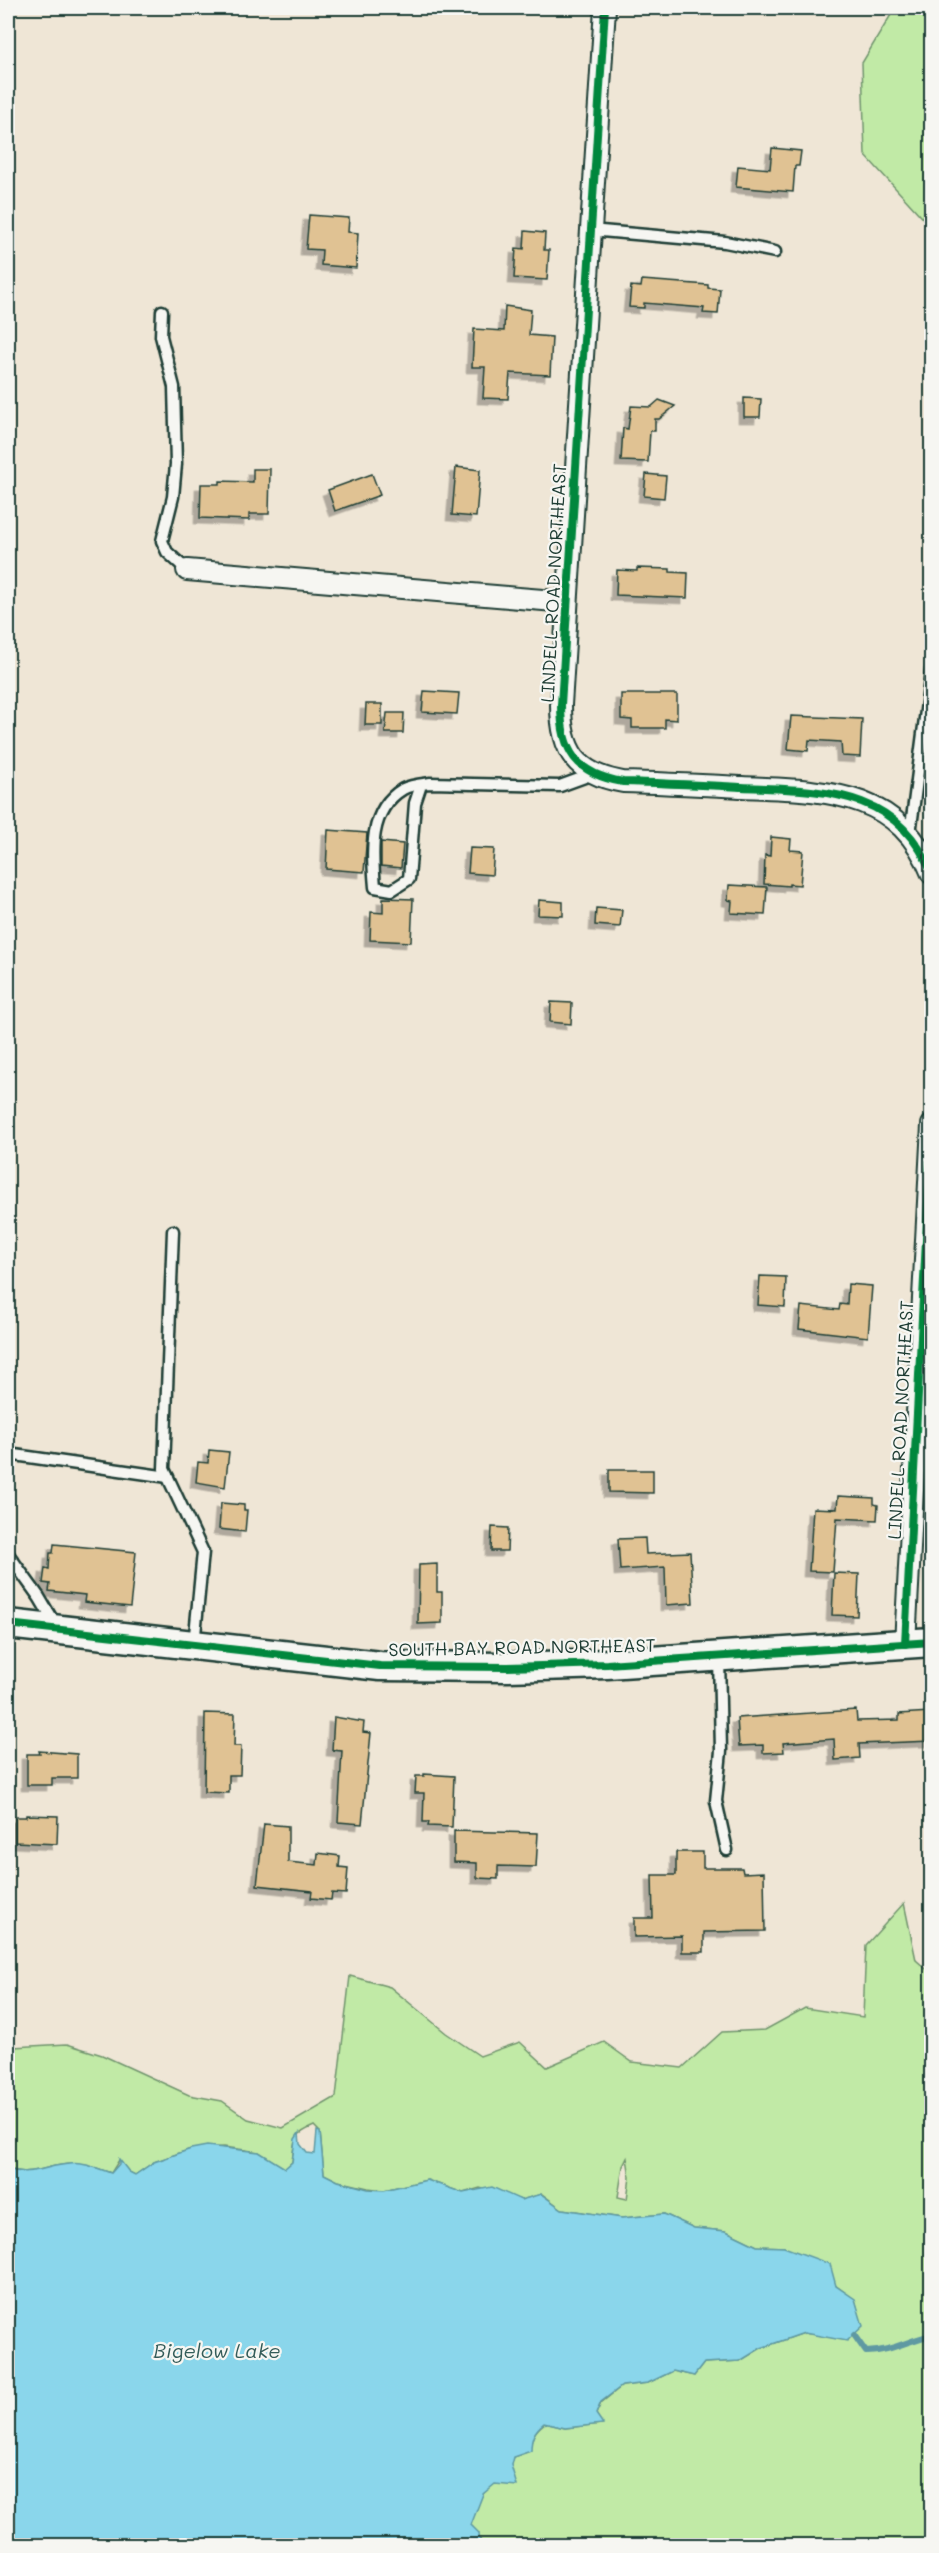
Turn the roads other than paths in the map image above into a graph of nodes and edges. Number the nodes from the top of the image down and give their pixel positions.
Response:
1 (605, 8) edge
2 (590, 230) junction
3 (775, 252) dead end
4 (162, 311) dead end
5 (188, 570) joint
6 (567, 602) junction
7 (932, 664) edge
8 (928, 725) edge
9 (593, 774) junction
10 (421, 784) junction
11 (910, 834) junction
12 (932, 874) edge
13 (932, 1125) edge
14 (173, 1231) dead end
15 (8, 1454) edge
16 (168, 1477) junction
17 (8, 1554) edge
18 (8, 1624) edge
19 (58, 1630) junction
20 (918, 1643) edge
21 (194, 1645) junction
22 (719, 1657) junction
23 (727, 1850) dead end

1 - 2 street, LINDELL ROAD NORTHEAST
2 - 3 lane
2 - 6 street, LINDELL ROAD NORTHEAST
4 - 5 lane
5 - 6 street
6 - 9 street, LINDELL ROAD NORTHEAST
7 - 8 lane
8 - 11 lane
9 - 10 lane
9 - 11 street, LINDELL ROAD NORTHEAST
10 - 10 lane
11 - 12 street, LINDELL ROAD NORTHEAST
13 - 20 street, LINDELL ROAD NORTHEAST
14 - 16 lane
15 - 16 lane
16 - 21 lane
17 - 19 lane
18 - 19 street, SOUTH BAY ROAD NORTHEAST
19 - 21 street, SOUTH BAY ROAD NORTHEAST
20 - 22 street, SOUTH BAY ROAD NORTHEAST
21 - 22 street, SOUTH BAY ROAD NORTHEAST
22 - 23 lane

